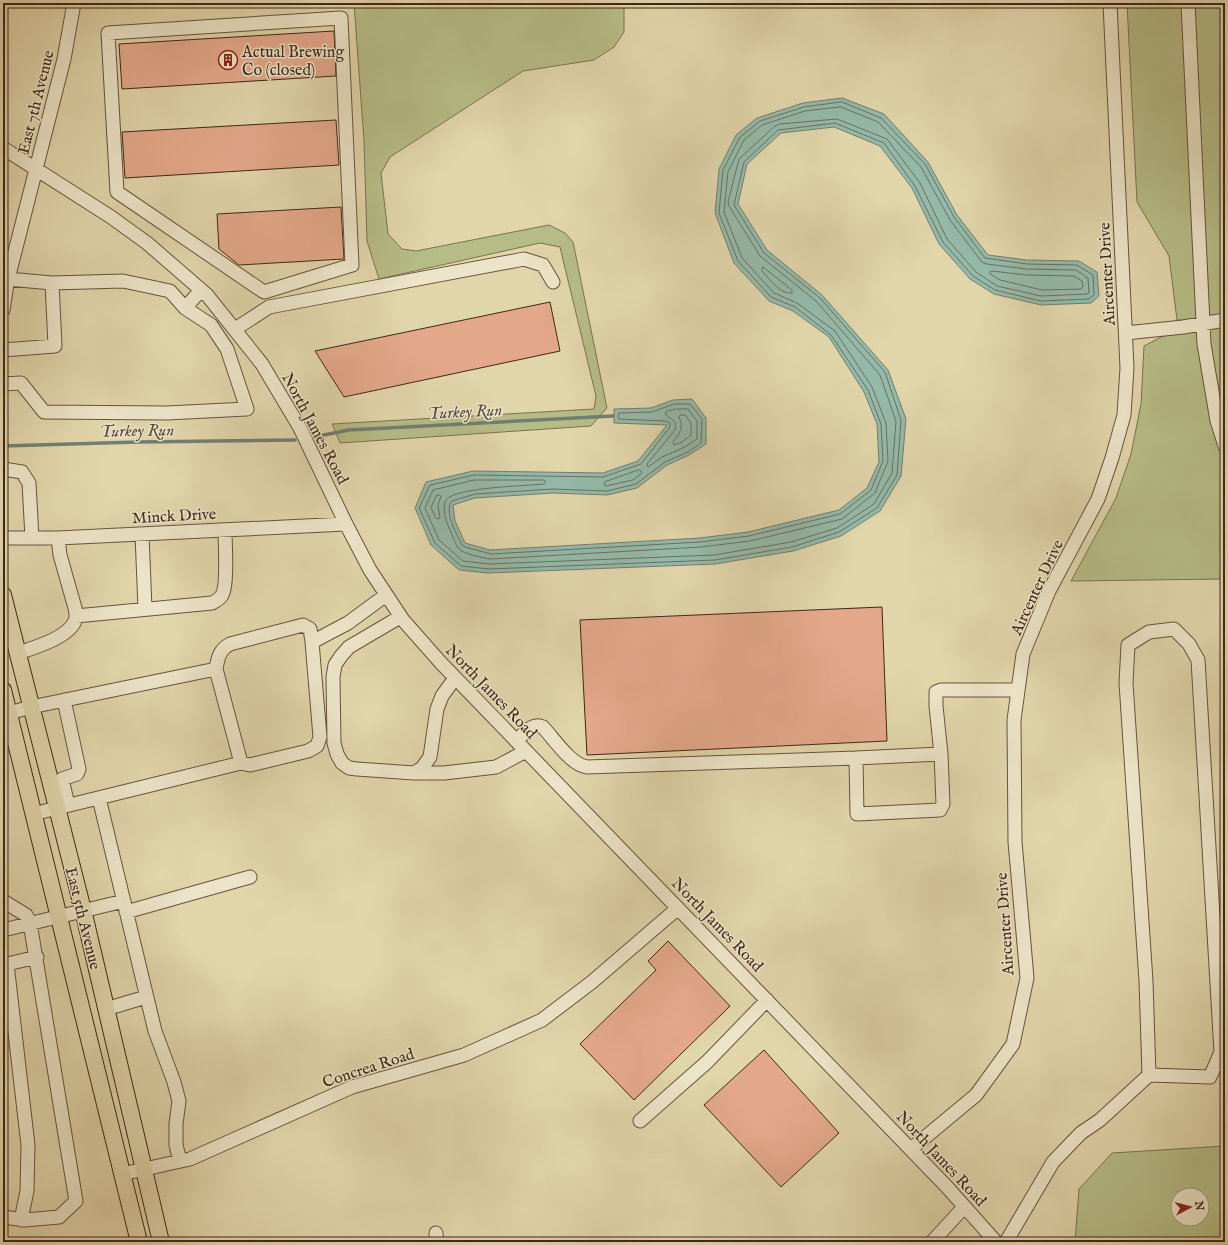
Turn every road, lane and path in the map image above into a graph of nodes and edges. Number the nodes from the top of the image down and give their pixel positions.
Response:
1 (74, 3) edge
2 (1110, 3) edge
3 (1188, 3) edge
4 (3, 148) edge
5 (36, 170) junction
6 (5, 277) edge
7 (553, 282) dead end
8 (52, 283) junction
9 (201, 290) junction
10 (3, 292) edge
11 (264, 292) junction
12 (269, 307) junction
13 (185, 308) junction
14 (3, 310) edge
15 (1225, 320) edge
16 (1203, 323) junction
17 (235, 329) junction
18 (1126, 333) junction
19 (3, 350) edge
20 (3, 384) edge
21 (1225, 446) edge
22 (3, 469) edge
23 (346, 524) junction
24 (225, 530) junction
25 (142, 534) junction
26 (3, 538) edge
27 (32, 538) junction
28 (58, 538) junction
29 (3, 595) edge
30 (386, 595) junction
31 (145, 609) junction
32 (76, 616) junction
33 (400, 617) junction
34 (312, 642) junction
35 (18, 653) junction
36 (216, 670) junction
37 (455, 678) junction
38 (3, 690) edge
39 (1018, 690) junction
40 (64, 700) junction
41 (31, 707) junction
42 (6, 712) edge
43 (516, 741) junction
44 (526, 751) junction
45 (941, 754) junction
46 (856, 758) junction
47 (241, 763) junction
48 (414, 773) junction
49 (99, 798) junction
50 (62, 807) junction
51 (33, 814) junction
52 (250, 877) dead end
53 (3, 901) edge
54 (125, 907) junction
55 (678, 908) junction
56 (83, 910) junction
57 (58, 917) junction
58 (30, 923) junction
59 (3, 930) edge
60 (37, 957) junction
61 (5, 964) edge
62 (146, 997) junction
63 (767, 1000) junction
64 (106, 1009) junction
65 (1149, 1075) junction
66 (640, 1121) dead end
67 (911, 1149) junction
68 (180, 1161) junction
69 (144, 1170) junction
70 (122, 1174) junction
71 (964, 1207) junction
72 (3, 1217) edge
73 (21, 1220) junction
74 (138, 1242) edge
75 (161, 1242) edge
76 (932, 1242) edge
77 (996, 1242) edge
78 (1006, 1242) edge

1 - 5 street, East 7th Avenue
2 - 18 street, Aircenter Drive
3 - 16 street
4 - 5 street, North James Road
5 - 6 street, East 7th Avenue
5 - 9 street, North James Road
6 - 8 street
6 - 10 street, East 7th Avenue
6 - 14 street, East 7th Avenue
7 - 12 street
8 - 13 street
8 - 19 street
9 - 13 street
9 - 17 street, North James Road
11 - 11 street
11 - 12 street
12 - 17 street
13 - 20 street
15 - 16 street
16 - 18 street
16 - 21 street
17 - 23 street, North James Road
18 - 39 street, Aircenter Drive
22 - 27 street
23 - 24 street, Minck Drive
23 - 30 street, North James Road
24 - 25 street, Minck Drive
24 - 31 street
25 - 28 street, Minck Drive
25 - 31 street
26 - 27 street, Minck Drive
27 - 28 street, Minck Drive
28 - 32 street
29 - 35 main road, East 5th Avenue
30 - 33 street, North James Road
30 - 34 street
31 - 32 street
32 - 35 street
33 - 37 street, North James Road
33 - 48 street
34 - 36 street
34 - 47 street
35 - 41 main road, East 5th Avenue
36 - 40 street
36 - 47 street
37 - 43 street, North James Road
37 - 48 street
38 - 42 main road, East 5th Avenue
39 - 45 street
39 - 67 street, Aircenter Drive
40 - 41 street
40 - 50 street
41 - 42 street
41 - 50 main road, East 5th Avenue
42 - 51 main road, East 5th Avenue
43 - 44 street, North James Road
43 - 46 street
44 - 48 street
44 - 55 street, North James Road
45 - 46 street
45 - 46 street
47 - 49 street
49 - 50 street
49 - 54 street
50 - 51 street
50 - 56 main road, East 5th Avenue
51 - 57 main road, East 5th Avenue
52 - 54 street
53 - 58 street
54 - 56 street
54 - 62 street
55 - 63 street, North James Road
55 - 68 street, Concrea Road
56 - 57 street
56 - 64 main road, East 5th Avenue
57 - 58 street
57 - 70 main road, East 5th Avenue
58 - 59 street
58 - 60 street
60 - 61 street
60 - 73 street
61 - 73 street
62 - 64 street
62 - 68 street
63 - 66 street
63 - 67 street, North James Road
64 - 69 main road, East 5th Avenue
65 - 65 street
65 - 78 street
67 - 71 street, North James Road
68 - 69 street, Concrea Road
69 - 70 street, Concrea Road
69 - 75 main road, East 5th Avenue
70 - 74 main road, East 5th Avenue
71 - 76 street
71 - 77 street, North James Road
72 - 73 street

